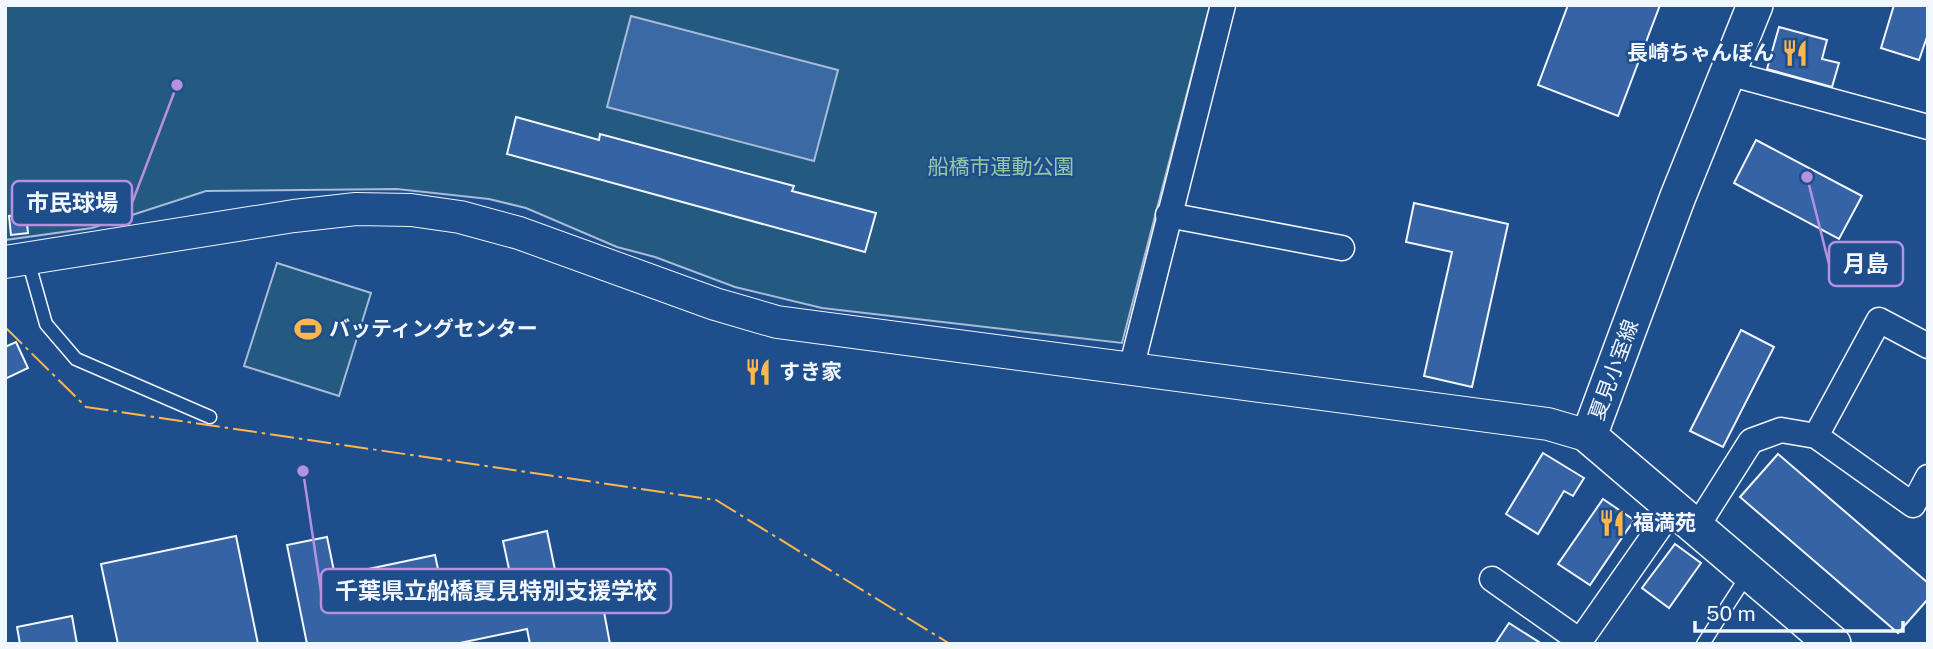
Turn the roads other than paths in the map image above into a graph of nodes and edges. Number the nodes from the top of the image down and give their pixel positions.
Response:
1 (1223, 5) edge
2 (1755, 5) edge
3 (1728, 73) junction
4 (1928, 127) edge
5 (1168, 215) junction
6 (1342, 248) dead end
7 (17, 260) edge
8 (1928, 346) edge
9 (1131, 369) junction
10 (210, 417) dead end
11 (1589, 436) junction
12 (1816, 436) junction
13 (1928, 477) edge
14 (1684, 518) junction
15 (1748, 574) junction
16 (1492, 579) dead end
17 (1703, 644) edge
18 (1833, 644) edge

1 - 5 street
2 - 3 main road, 夏見小室線
3 - 4 street
3 - 11 main road, 夏見小室線
5 - 6 street
5 - 9 street
7 - 9 street
7 - 10 lane
8 - 12 street
9 - 11 street
11 - 14 main road, 夏見小室線
12 - 13 street
12 - 14 street
14 - 15 main road, 夏見小室線
14 - 16 street
15 - 17 lane
15 - 18 main road, 夏見小室線

